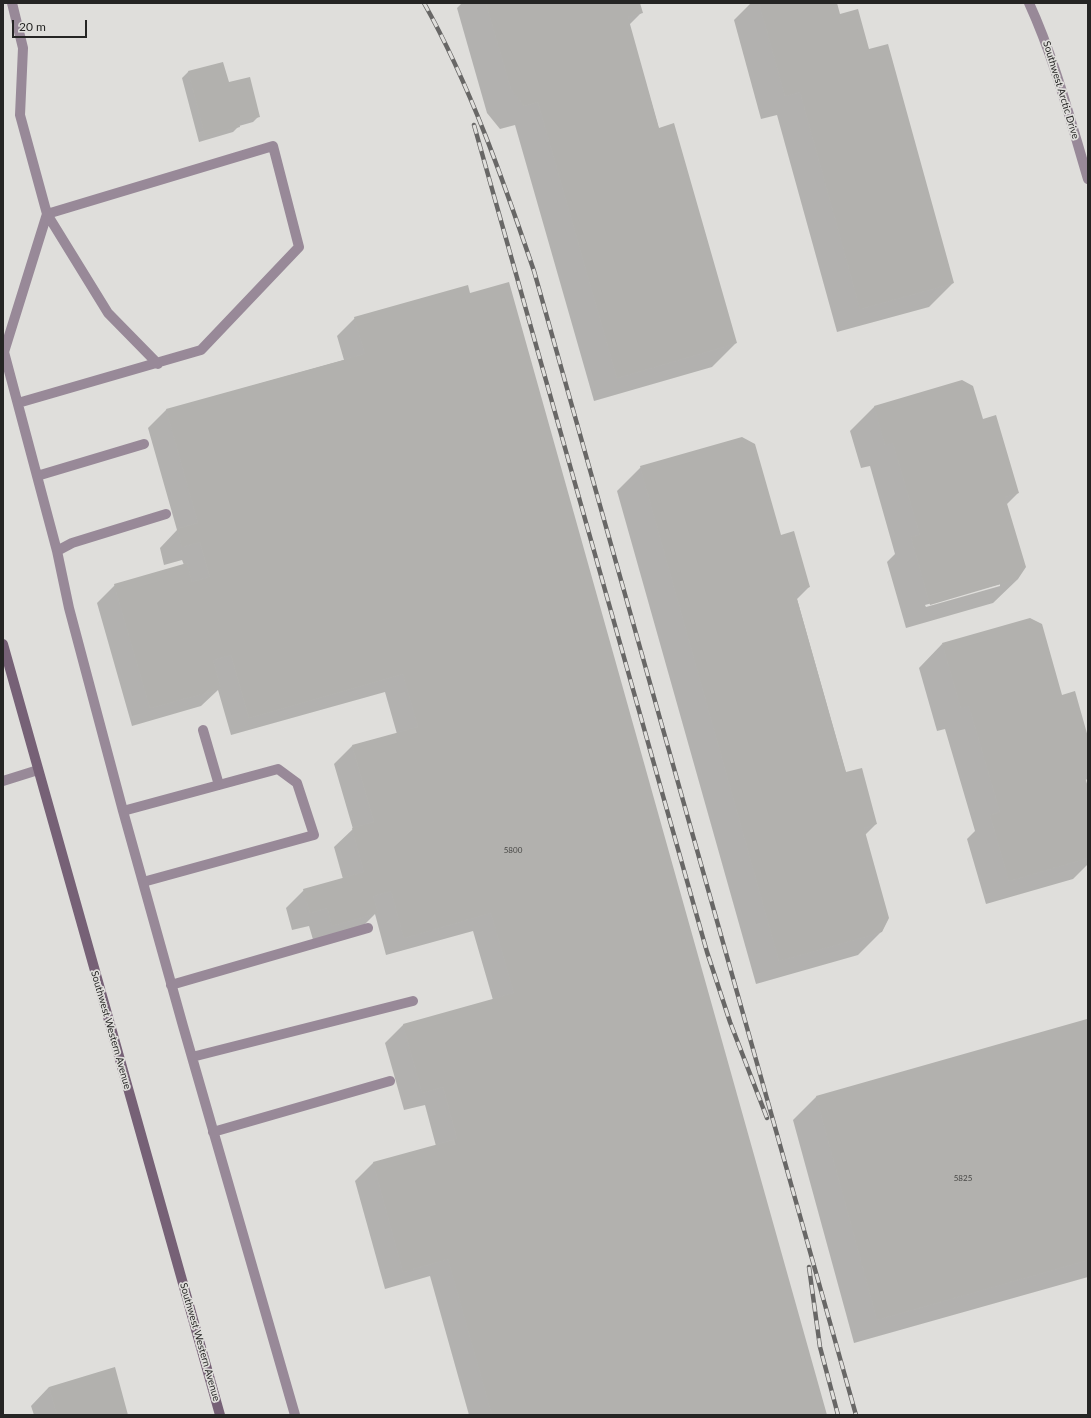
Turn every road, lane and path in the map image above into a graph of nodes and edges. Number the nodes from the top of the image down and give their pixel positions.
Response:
1 (12, 3) edge
2 (1029, 3) edge
3 (1088, 179) edge
4 (47, 214) junction
5 (158, 364) junction
6 (18, 403) junction
7 (144, 444) dead end
8 (37, 476) junction
9 (166, 514) dead end
10 (57, 551) junction
11 (3, 644) edge
12 (203, 730) dead end
13 (38, 770) junction
14 (3, 781) edge
15 (219, 785) junction
16 (123, 811) junction
17 (143, 882) junction
18 (368, 928) dead end
19 (171, 985) junction
20 (413, 1001) dead end
21 (192, 1057) junction
22 (390, 1082) dead end
23 (213, 1132) junction
24 (220, 1415) edge
25 (295, 1415) edge

1 - 4 street
2 - 3 street, Southwest Arctic Drive
4 - 5 street
4 - 5 street
4 - 6 street
5 - 6 street
6 - 8 street
7 - 8 street
8 - 10 street
9 - 10 street
10 - 16 street
11 - 13 main road, Southwest Western Avenue
12 - 15 street
13 - 14 street
13 - 24 main road, Southwest Western Avenue
15 - 16 street
15 - 17 street
16 - 17 street
17 - 19 street
18 - 19 street
19 - 21 street
20 - 21 street
21 - 23 street
22 - 23 street
23 - 25 street

